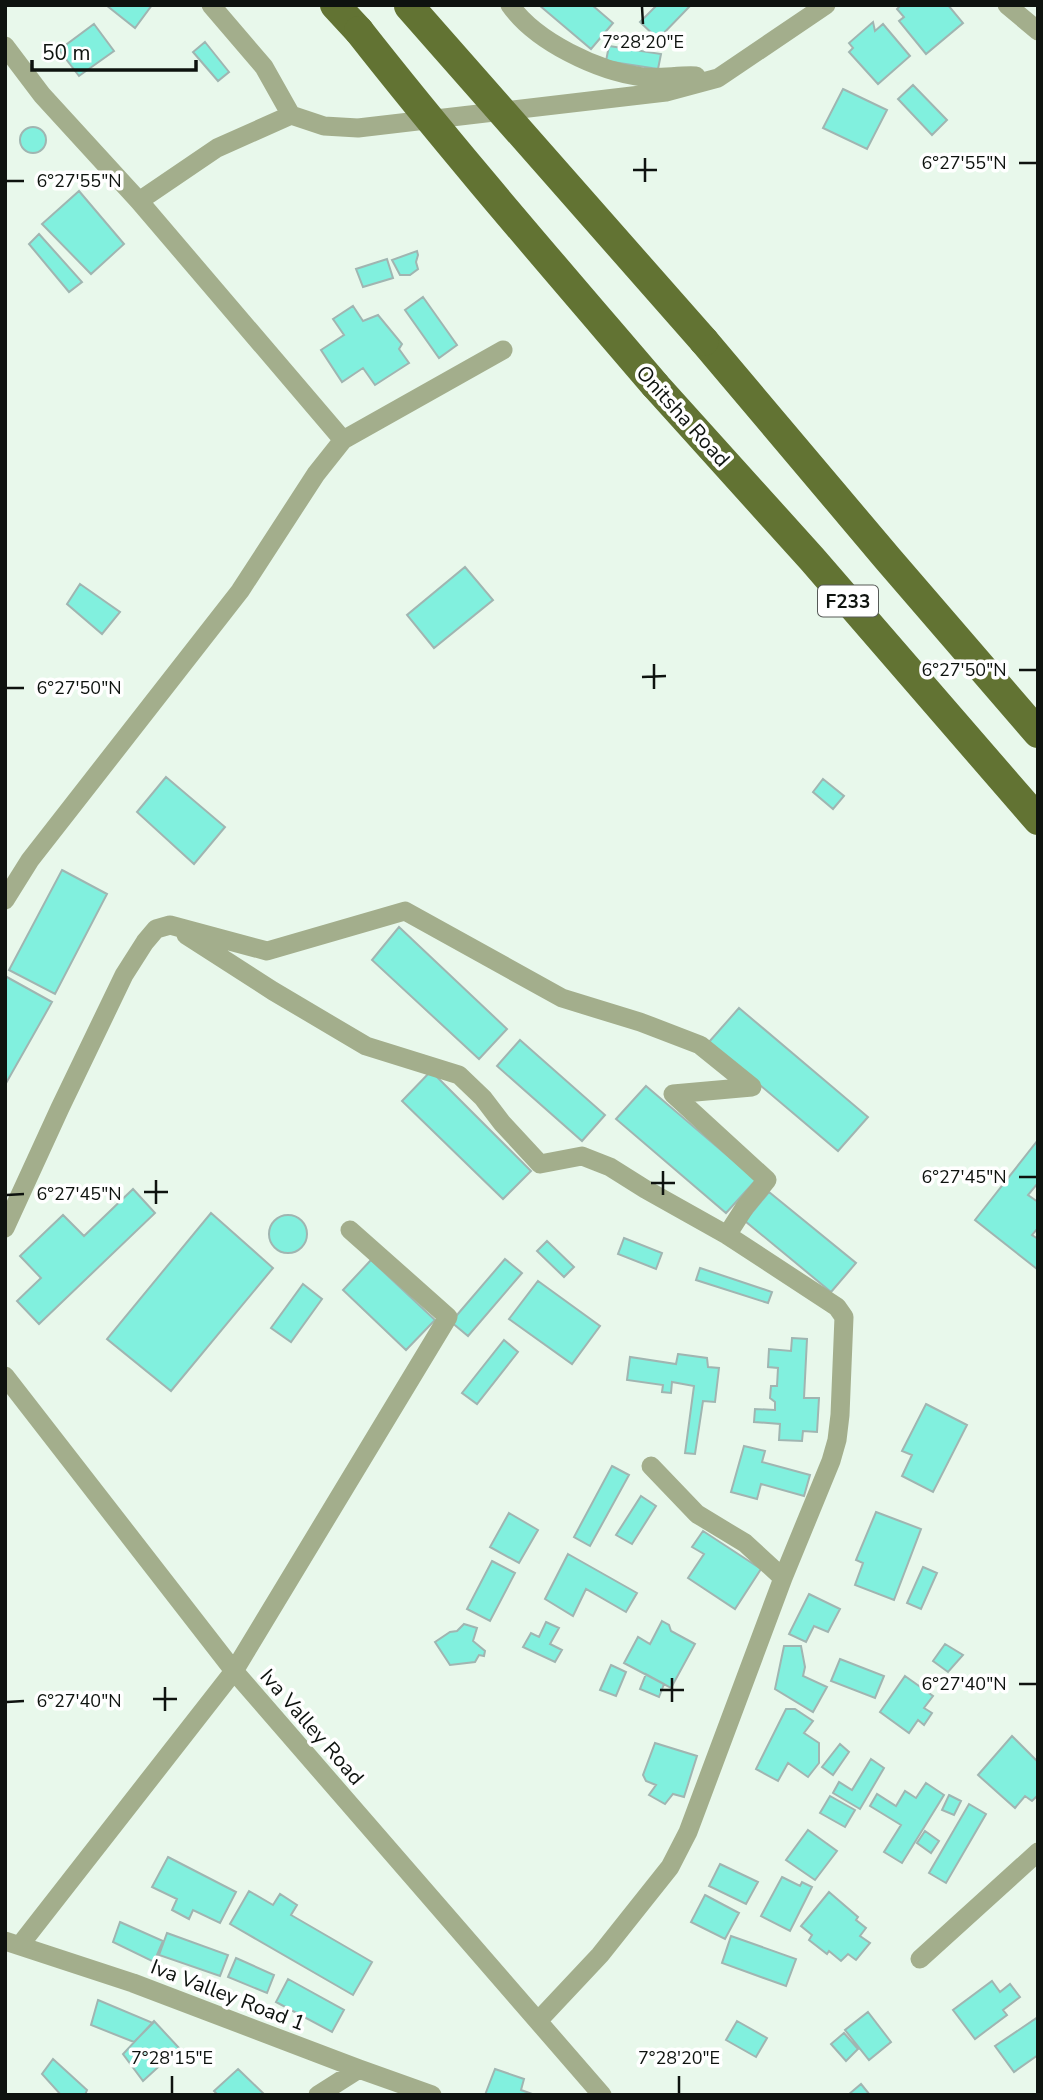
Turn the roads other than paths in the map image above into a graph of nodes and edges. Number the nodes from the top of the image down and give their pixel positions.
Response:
1 (211, 5) edge
2 (335, 5) edge
3 (408, 5) edge
4 (510, 5) edge
5 (826, 5) edge
6 (1007, 5) edge
7 (1038, 31) edge
8 (5, 46) edge
9 (718, 78) junction
10 (291, 115) junction
11 (139, 201) junction
12 (503, 350) dead end
13 (343, 440) junction
14 (1038, 733) edge
15 (1038, 820) edge
16 (5, 900) edge
17 (170, 925) junction
18 (5, 1228) edge
19 (350, 1230) dead end
20 (727, 1235) junction
21 (5, 1376) edge
22 (651, 1466) dead end
23 (783, 1578) junction
24 (234, 1671) junction
25 (1038, 1852) edge
26 (13, 1943) edge
27 (920, 1959) dead end
28 (538, 2021) junction
29 (359, 2069) junction
30 (318, 2095) edge
31 (431, 2095) edge
32 (602, 2095) edge

1 - 10 street
2 - 15 main road, Onitsha Road / F233, bridge
3 - 14 main road, F233, bridge
4 - 9 street
5 - 9 street
6 - 7 street
8 - 11 street
9 - 10 street
10 - 11 street
11 - 13 street
12 - 13 street
13 - 16 street
17 - 18 street
17 - 20 street
17 - 20 street
19 - 24 street
20 - 23 street
21 - 24 street, Iva Valley Road
22 - 23 street
23 - 28 street
24 - 26 street
24 - 28 street, Iva Valley Road
25 - 27 street
26 - 29 street, Iva Valley Road 1
28 - 32 street, Iva Valley Road
29 - 30 street
29 - 31 street, Iva Valley Road 1

